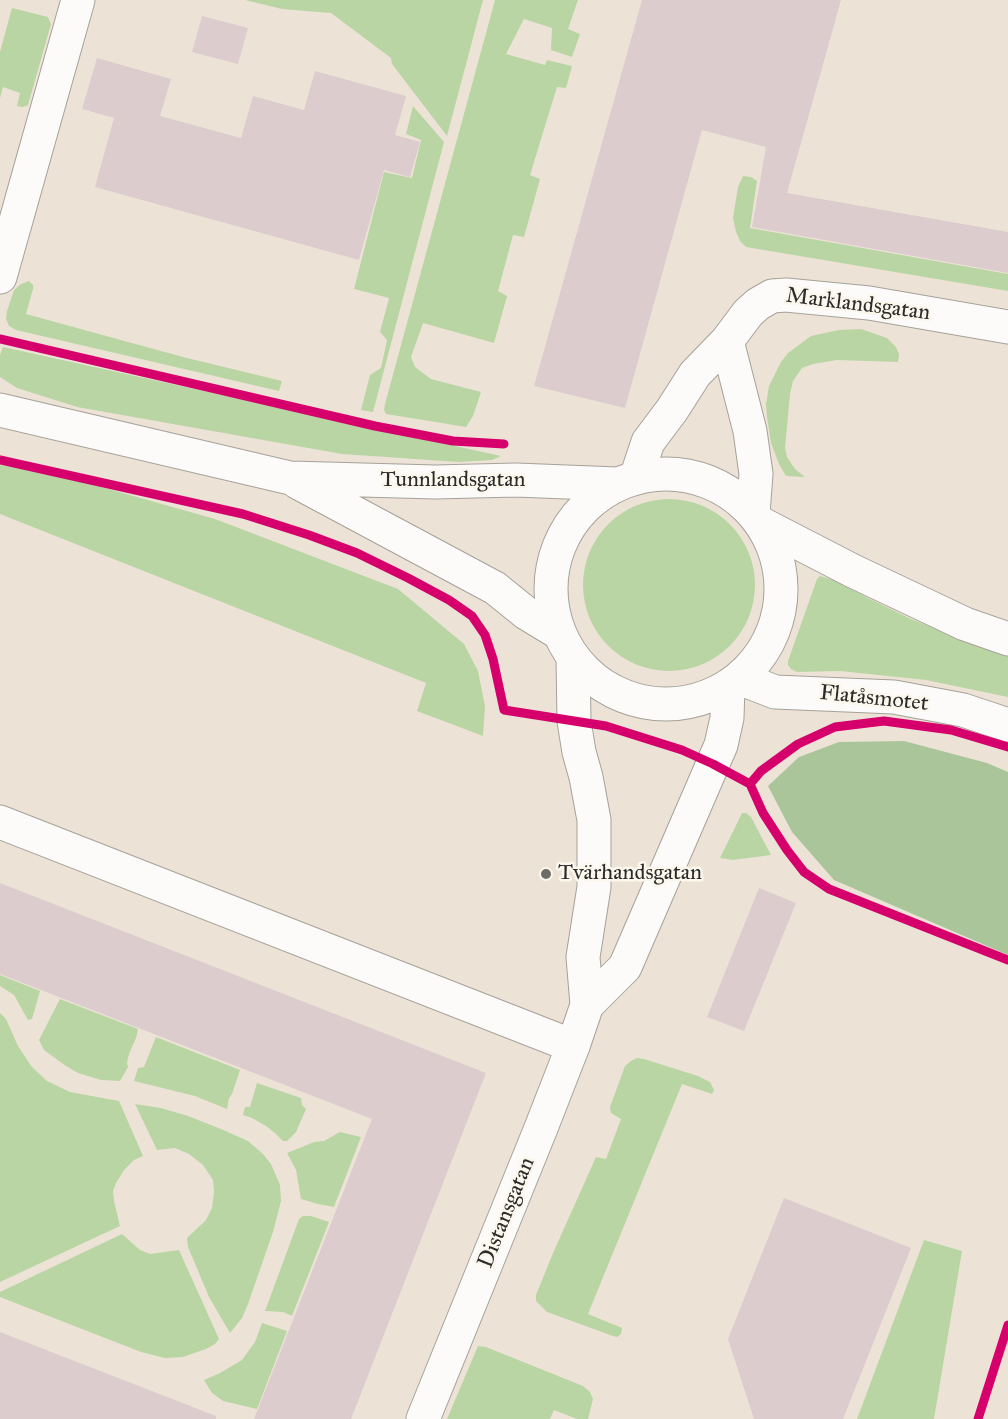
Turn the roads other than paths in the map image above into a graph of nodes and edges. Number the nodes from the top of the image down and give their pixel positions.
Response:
1 (78, 0) edge
2 (0, 278) edge
3 (1008, 327) edge
4 (727, 341) junction
5 (0, 410) edge
6 (290, 478) junction
7 (626, 481) junction
8 (757, 519) junction
9 (1008, 639) edge
10 (566, 645) junction
11 (734, 682) junction
12 (1008, 725) edge
13 (0, 822) edge
14 (588, 1005) junction
15 (573, 1046) junction
16 (423, 1419) edge

1 - 2 street
3 - 4 street, Marklandsgatan
4 - 7 street, Marklandsgatan
4 - 8 street
5 - 6 street, Tunnlandsgatan
6 - 7 street, Tunnlandsgatan
6 - 10 street, Tunnlandsgatan
7 - 8 street
7 - 10 street
8 - 9 street
8 - 11 street
10 - 11 street
10 - 14 street, Distansgatan
11 - 12 street, Flatåsmotet
11 - 14 street, Distansgatan
13 - 15 street
14 - 15 street, Distansgatan
15 - 16 street, Distansgatan

